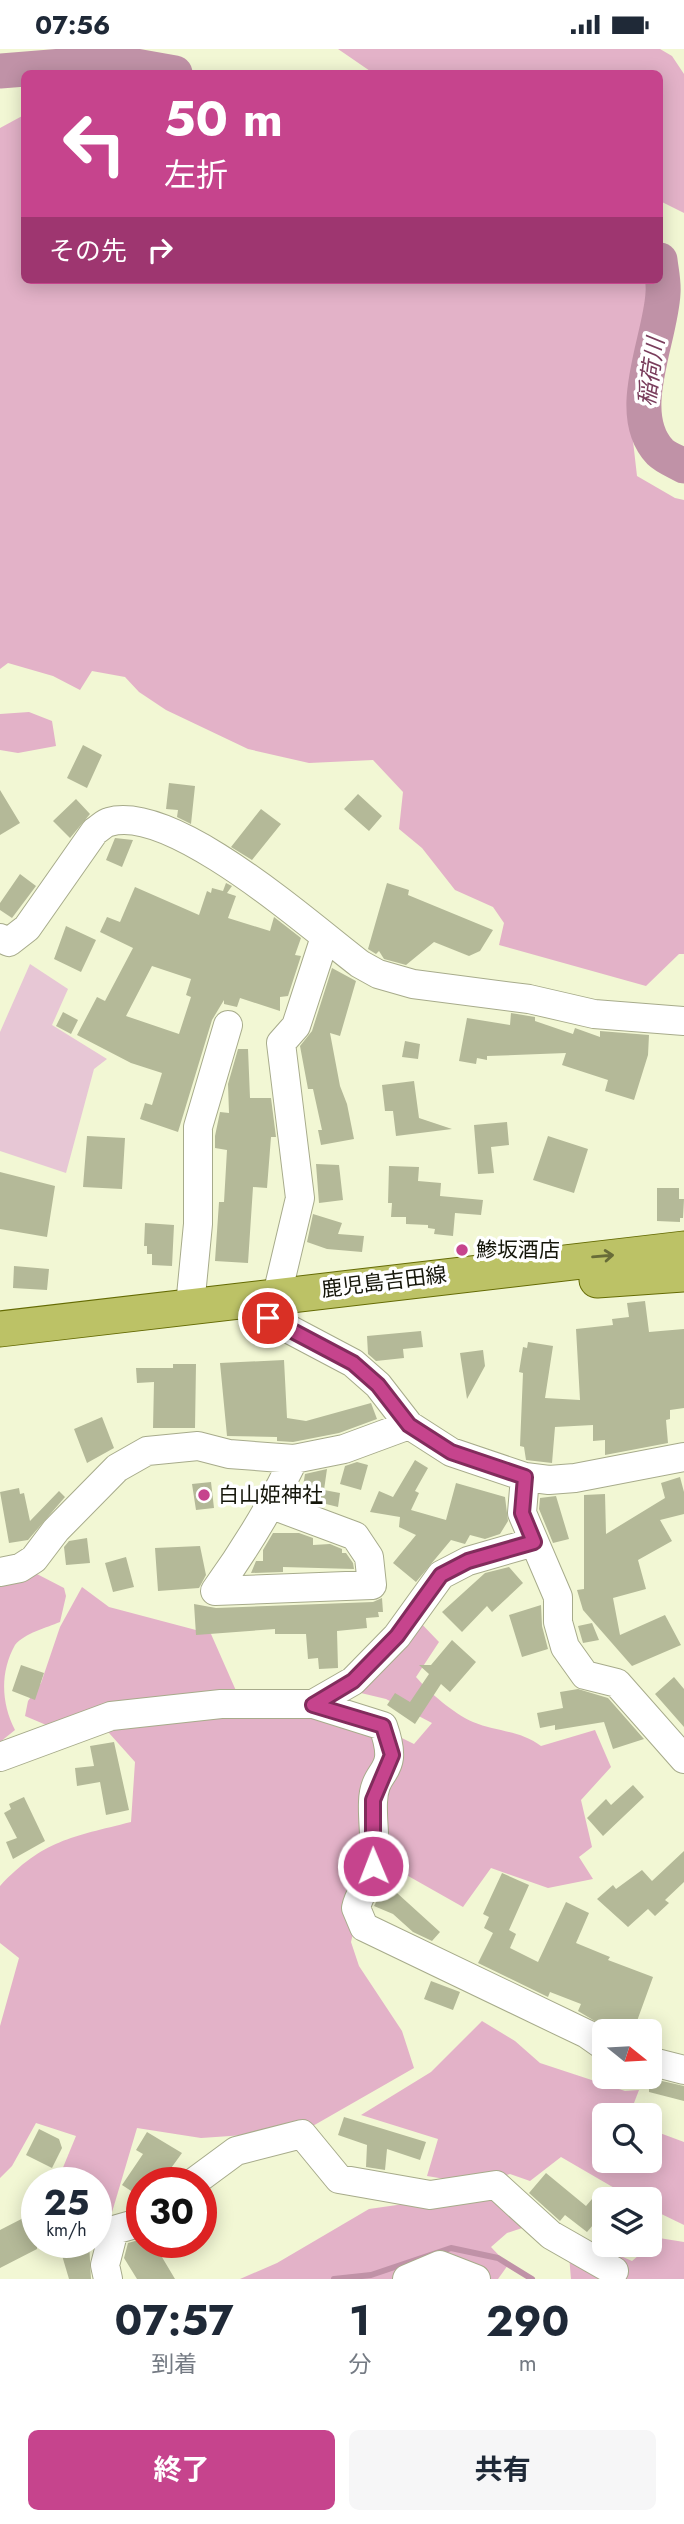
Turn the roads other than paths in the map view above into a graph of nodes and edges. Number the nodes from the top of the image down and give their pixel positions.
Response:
1 (325, 937) junction
2 (0, 938) edge
3 (684, 1021) edge
4 (228, 1025) dead end
5 (684, 1249) edge
6 (684, 1275) edge
7 (190, 1306) junction
8 (272, 1307) junction
9 (0, 1329) edge
10 (0, 1352) edge
11 (409, 1425) junction
12 (684, 1457) edge
13 (293, 1459) junction
14 (525, 1477) junction
15 (272, 1505) junction
16 (534, 1542) junction
17 (0, 1572) edge
18 (313, 1705) junction
19 (0, 1757) edge
20 (684, 1759) edge
21 (592, 2038) edge
22 (662, 2064) edge
23 (684, 2070) edge
24 (214, 2167) edge
25 (126, 2227) edge
26 (614, 2271) dead end
27 (108, 2279) edge
28 (407, 2279) edge
29 (476, 2279) edge

1 - 2 street
1 - 3 street
1 - 8 street
4 - 7 street
8 -> 5 main road, 鹿児島吉田線
6 - 8 main road, 鹿児島吉田線
7 - 8 main road, 鹿児島吉田線
7 - 9 main road, 鹿児島吉田線
8 - 10 main road, 鹿児島吉田線
8 - 11 street
11 - 13 street
11 - 14 street
12 - 14 street
13 - 15 street
13 - 17 street
14 - 16 street
15 - 15 street
16 - 18 street
16 - 20 street
18 - 19 street
18 - 21 street
22 - 23 street
24 - 26 street
25 - 27 street
28 - 29 street

